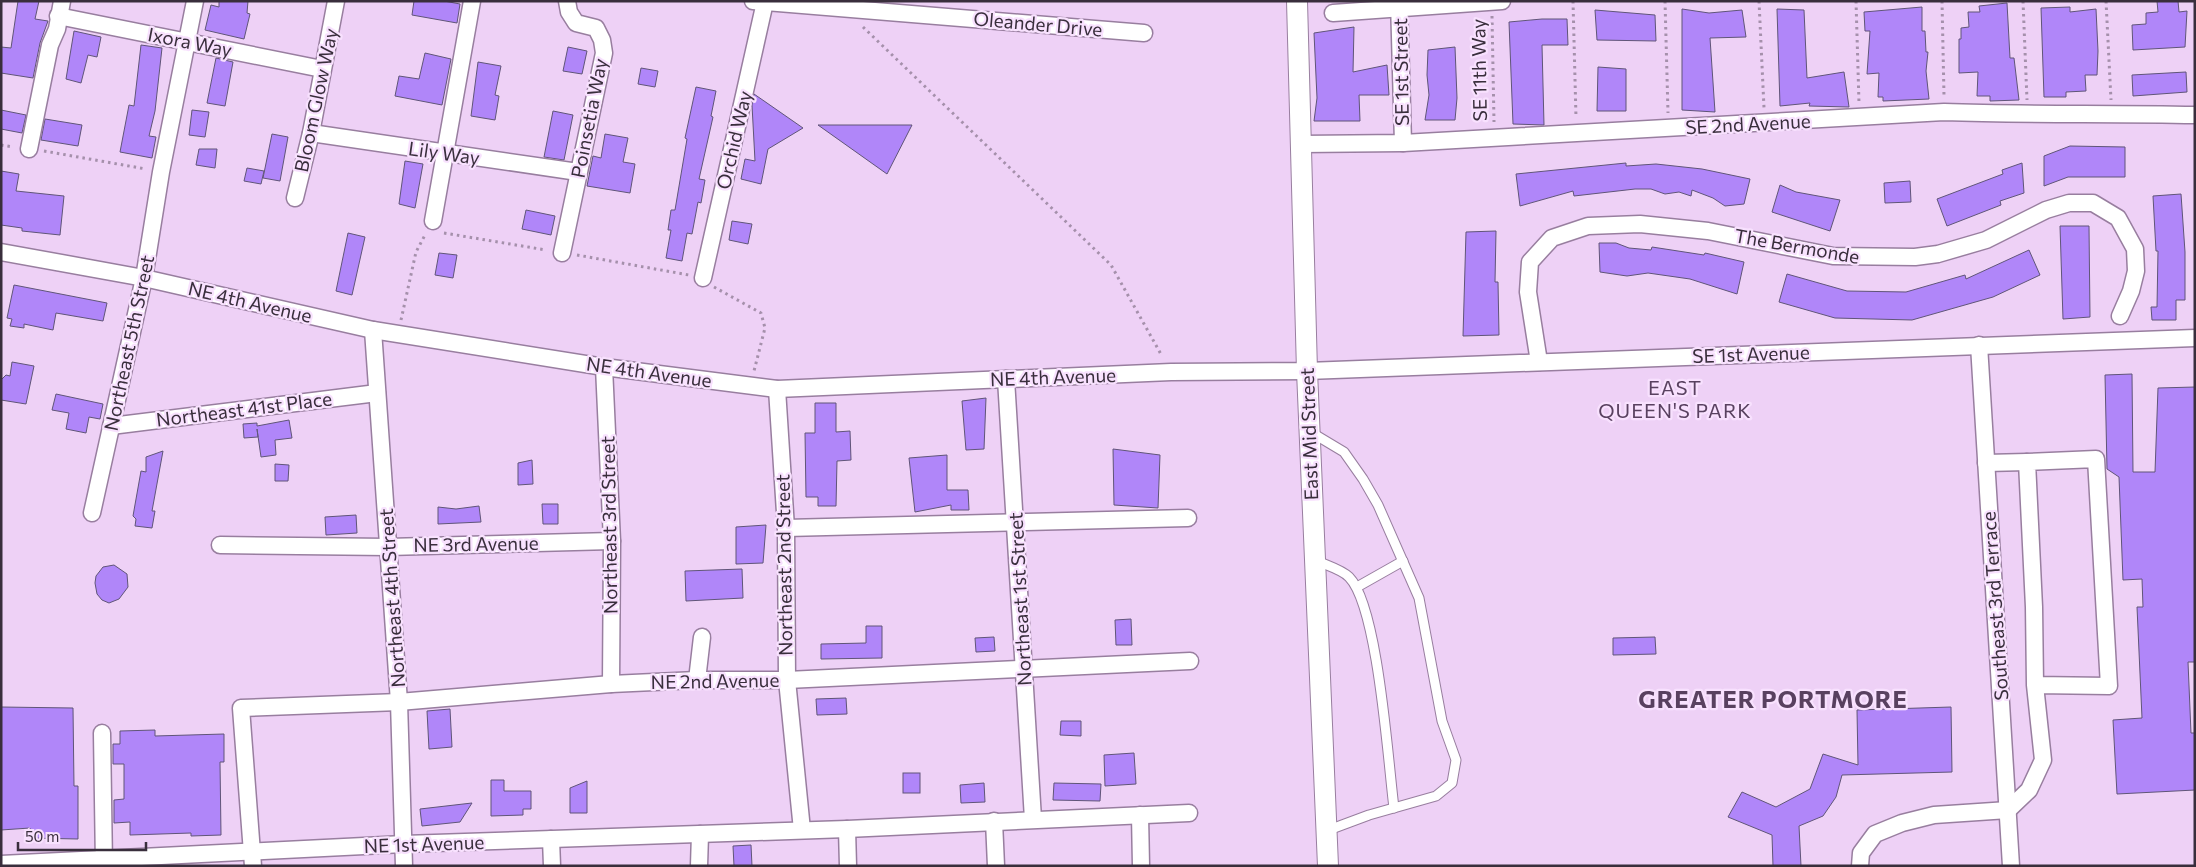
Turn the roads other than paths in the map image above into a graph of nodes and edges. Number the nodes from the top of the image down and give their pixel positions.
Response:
1 (195, 1) edge
2 (336, 1) edge
3 (472, 1) edge
4 (567, 1) edge
5 (1297, 1) edge
6 (1502, 1) edge
7 (762, 2) edge
8 (1492, 2) edge
9 (1399, 4) edge
10 (60, 8) edge
11 (1333, 13) dead end
12 (1144, 33) dead end
13 (187, 42) junction
14 (322, 69) junction
15 (2195, 115) edge
16 (311, 133) junction
17 (1403, 143) junction
18 (1301, 144) junction
19 (30, 149) road end
20 (446, 153) junction
21 (578, 172) junction
22 (295, 198) dead end
23 (431, 226) road end
24 (1, 252) edge
25 (562, 253) road end
26 (144, 278) junction
27 (703, 278) road end
28 (2120, 316) dead end
29 (373, 330) junction
30 (2195, 338) edge
31 (1979, 345) junction
32 (1539, 362) junction
33 (604, 367) junction
34 (1307, 371) junction
35 (1006, 379) junction
36 (777, 389) junction
37 (377, 393) junction
38 (111, 426) junction
39 (1309, 431) junction
40 (2027, 462) junction
41 (1986, 463) junction
42 (92, 513) dead end
43 (1188, 518) dead end
44 (1015, 522) junction
45 (786, 528) junction
46 (612, 541) junction
47 (220, 546) dead end
48 (388, 547) junction
49 (1314, 560) junction
50 (1403, 561) junction
51 (1357, 587) junction
52 (702, 637) dead end
53 (1190, 661) dead end
54 (1024, 669) junction
55 (697, 680) junction
56 (787, 680) junction
57 (611, 684) junction
58 (2036, 685) junction
59 (400, 702) junction
60 (102, 733) dead end
61 (1394, 808) junction
62 (2008, 810) junction
63 (1189, 813) dead end
64 (1140, 815) junction
65 (1033, 819) junction
66 (994, 821) junction
67 (847, 829) junction
68 (802, 830) junction
69 (1326, 831) junction
70 (700, 834) junction
71 (552, 839) junction
72 (404, 844) junction
73 (253, 859) edge
74 (104, 862) edge
75 (1, 864) edge
76 (404, 866) edge
77 (552, 866) edge
78 (699, 866) edge
79 (848, 866) edge
80 (996, 866) edge
81 (1141, 866) edge
82 (1328, 866) edge
83 (1860, 866) edge
84 (2011, 866) edge

1 - 13 street, Northeast 5th Street
2 - 14 street, Bloom Glow Way
3 - 20 street
4 - 21 street, Poinsetia Way
5 - 18 street, East Mid Street
6 - 8 street
7 - 12 street, Oleander Drive
7 - 27 street, Orchid Way
8 - 9 street
9 - 11 street
9 - 17 street, SE 1st Street
10 - 13 street, Ixora Way
10 - 19 street
13 - 14 street, Ixora Way
13 - 26 street, Northeast 5th Street
14 - 16 street, Bloom Glow Way
15 - 17 street, SE 2nd Avenue
16 - 20 street, Lily Way
16 - 22 street, Bloom Glow Way
17 - 18 street, SE 2nd Avenue
18 - 34 street, East Mid Street
20 - 21 street, Lily Way
20 - 23 street
21 - 25 street, Poinsetia Way
24 - 26 street, NE 4th Avenue
26 - 29 street, NE 4th Avenue
26 - 38 street, Northeast 5th Street
28 - 32 street, The Bermonde
29 - 33 street, NE 4th Avenue
29 - 37 street, Northeast 4th Street
30 - 31 street, SE 1st Avenue
31 - 32 street, SE 1st Avenue
31 - 41 street, Southeast 3rd Terrace
32 - 34 street, SE 1st Avenue
33 - 36 street, NE 4th Avenue
33 - 46 street, Northeast 3rd Street
34 - 35 street, NE 4th Avenue
34 - 39 street, East Mid Street
35 - 36 street, NE 4th Avenue
35 - 44 street, Northeast 1st Street
36 - 45 street, Northeast 2nd Street
37 - 38 street, Northeast 41st Place
37 - 48 street, Northeast 4th Street
38 - 42 street, Northeast 5th Street
39 - 49 street, East Mid Street
39 - 50 lane
40 - 41 street
40 - 58 street
40 - 58 street
41 - 62 street, Southeast 3rd Terrace
43 - 44 street
44 - 45 street
44 - 54 street, Northeast 1st Street
45 - 56 street, Northeast 2nd Street
46 - 48 street, NE 3rd Avenue
46 - 57 street, Northeast 3rd Street
47 - 48 street, NE 3rd Avenue
48 - 59 street, Northeast 4th Street
49 - 51 lane
49 - 69 street, East Mid Street
50 - 51 lane
50 - 61 lane
51 - 61 lane
52 - 55 street
53 - 54 street, NE 2nd Avenue
54 - 56 street, NE 2nd Avenue
54 - 65 street, Northeast 1st Street
55 - 56 street, NE 2nd Avenue
55 - 57 street, NE 2nd Avenue
56 - 68 street, Northeast 2nd Street
57 - 59 street, NE 2nd Avenue
58 - 62 street
59 - 72 street, Northeast 4th Street
59 - 73 street, NE 2nd Avenue
60 - 74 street
61 - 69 lane
62 - 83 street
62 - 84 street, Southeast 3rd Terrace
63 - 64 street, NE 1st Avenue
64 - 65 street, NE 1st Avenue
64 - 81 street
65 - 66 street, NE 1st Avenue
66 - 67 street, NE 1st Avenue
66 - 80 street
67 - 68 street, NE 1st Avenue
67 - 79 street
68 - 70 street, NE 1st Avenue
69 - 82 street, East Mid Street
70 - 71 street, NE 1st Avenue
70 - 78 street
71 - 72 street, NE 1st Avenue
71 - 77 street
72 - 73 street, NE 1st Avenue
72 - 76 street, Northeast 4th Street
73 - 74 street, NE 1st Avenue
74 - 75 street, NE 1st Avenue

